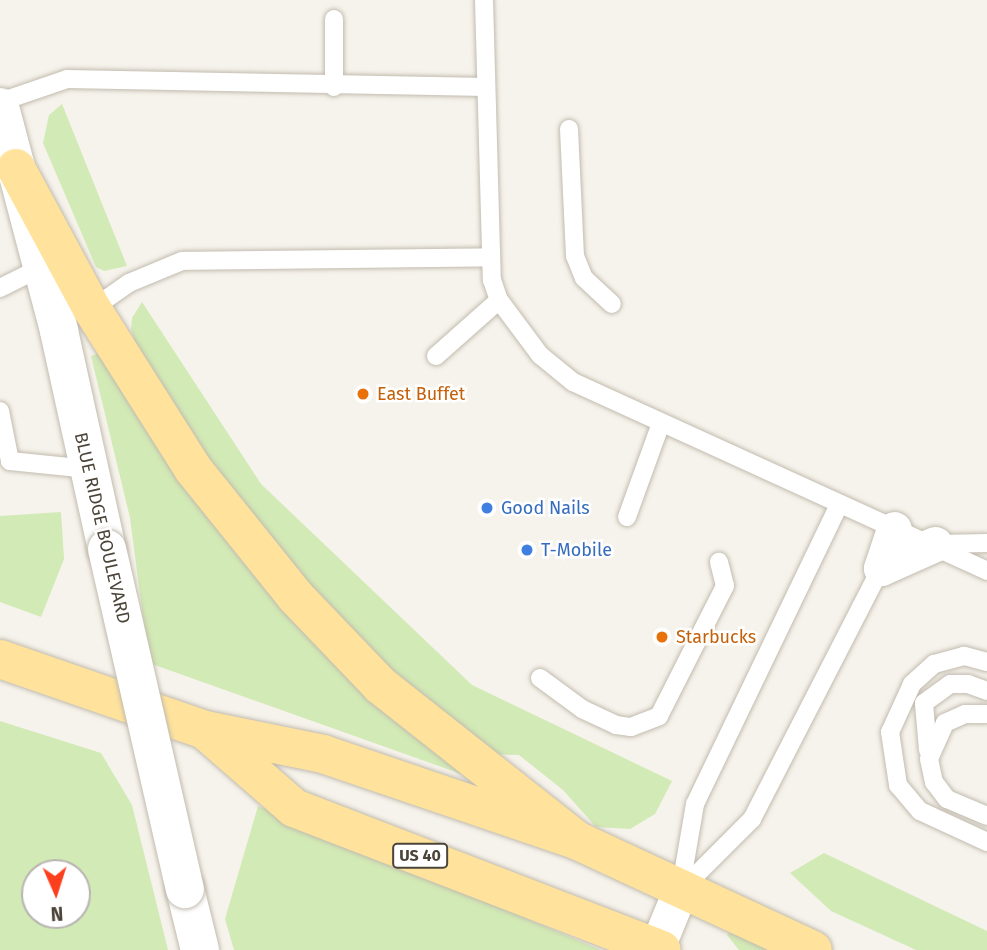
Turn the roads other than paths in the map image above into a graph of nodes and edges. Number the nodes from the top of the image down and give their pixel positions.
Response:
1 (484, 0) edge
2 (334, 19) dead end
3 (334, 87) junction
4 (486, 87) junction
5 (0, 105) edge
6 (569, 128) dead end
7 (16, 168) junction
8 (490, 257) junction
9 (42, 267) junction
10 (0, 288) edge
11 (499, 300) junction
12 (612, 304) dead end
13 (92, 309) junction
14 (436, 356) dead end
15 (0, 411) edge
16 (661, 423) junction
17 (89, 469) junction
18 (839, 505) junction
19 (627, 517) dead end
20 (894, 529) junction
21 (987, 543) edge
22 (935, 544) junction
23 (719, 562) dead end
24 (881, 568) junction
25 (987, 571) edge
26 (0, 659) edge
27 (987, 662) edge
28 (540, 678) dead end
29 (987, 691) edge
30 (987, 714) edge
31 (205, 730) junction
32 (929, 759) junction
33 (987, 817) edge
34 (576, 840) junction
35 (987, 842) edge
36 (680, 891) junction
37 (660, 949) edge
38 (200, 950) edge
39 (813, 950) edge

1 - 4 lane
2 - 3 lane
3 - 4 lane
3 - 5 lane
4 - 8 lane
5 - 7 street, BLUE RIDGE BOULEVARD
6 - 12 lane
7 - 9 street, BLUE RIDGE BOULEVARD
7 - 13 main road
8 - 11 lane
8 - 13 lane
9 - 10 lane
9 - 17 street, BLUE RIDGE BOULEVARD
11 - 14 lane
11 - 16 lane
13 - 34 main road
15 - 17 lane
16 - 18 lane
16 - 19 lane
17 - 38 street, BLUE RIDGE BOULEVARD, bridge
18 - 20 lane
18 - 36 lane
20 - 22 lane
20 - 24 street
21 - 22 lane
22 - 24 street
22 - 25 lane
23 - 28 lane
24 - 36 lane
26 - 31 main road, US 40
27 - 35 lane
29 - 32 lane
30 - 32 lane
31 - 34 main road, US 40
31 - 37 main road, US 40
32 - 33 lane
34 - 36 main road, US 40
36 - 37 street
36 - 39 main road, US 40

